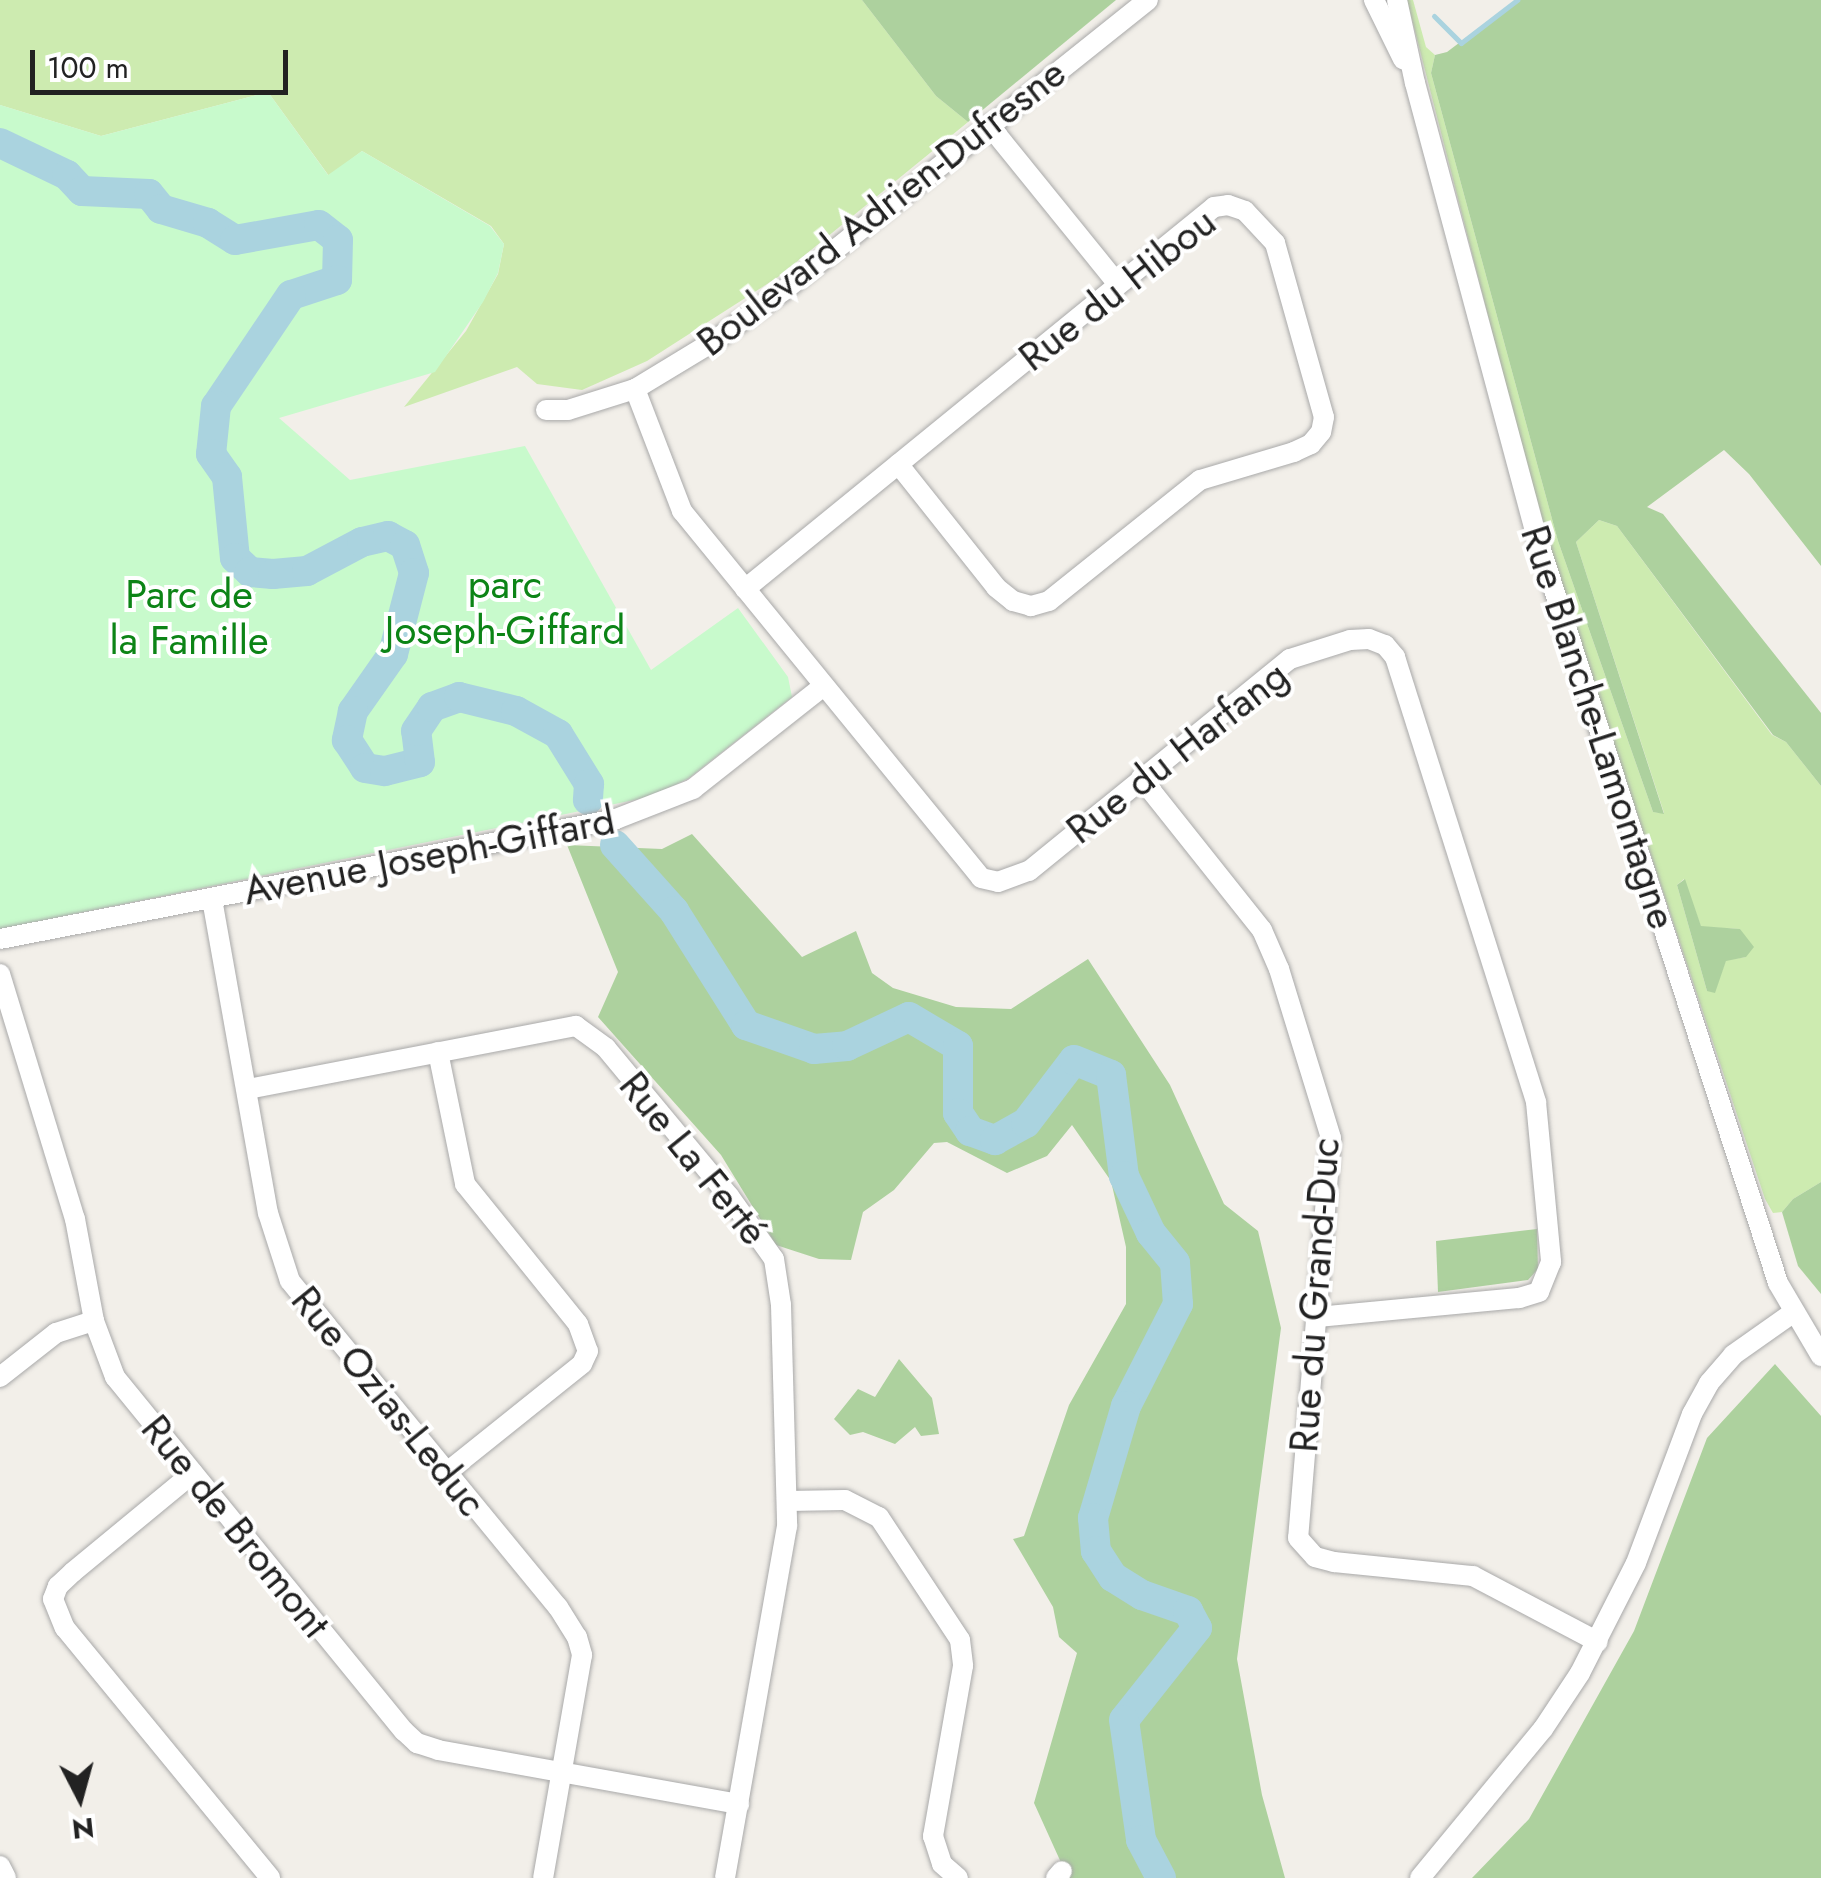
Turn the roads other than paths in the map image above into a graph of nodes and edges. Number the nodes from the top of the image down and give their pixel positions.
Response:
1 (1148, 0) edge
2 (1374, 0) edge
3 (1397, 0) edge
4 (1415, 84) junction
5 (988, 124) junction
6 (1116, 282) junction
7 (636, 389) junction
8 (546, 410) dead end
9 (898, 464) junction
10 (746, 589) junction
11 (822, 688) junction
12 (1141, 778) junction
13 (212, 899) junction
14 (0, 939) edge
15 (0, 974) edge
16 (438, 1052) junction
17 (248, 1089) junction
18 (1794, 1312) junction
19 (1317, 1317) junction
20 (94, 1321) junction
21 (1821, 1356) edge
22 (0, 1377) edge
23 (193, 1473) junction
24 (446, 1473) junction
25 (788, 1502) junction
26 (1598, 1642) junction
27 (562, 1773) junction
28 (740, 1804) junction
29 (0, 1866) edge
30 (6, 1878) edge
31 (270, 1878) edge
32 (543, 1878) edge
33 (725, 1878) edge
34 (958, 1878) edge
35 (1420, 1878) edge

1 - 5 street, Boulevard Adrien-Dufresne
2 - 4 street, Rue Blanche-Lamontagne
3 - 4 street, Rue Blanche-Lamontagne
4 - 18 street, Rue Blanche-Lamontagne
5 - 6 street
5 - 7 street, Boulevard Adrien-Dufresne
6 - 9 street, Rue du Hibou
6 - 9 street, Rue du Hibou
7 - 8 street, Boulevard Adrien-Dufresne
7 - 10 street, Rue du Harfang
9 - 10 street, Rue du Hibou
10 - 11 street, Rue du Harfang
11 - 12 street, Rue du Harfang
11 - 13 street, Avenue Joseph-Giffard
12 - 19 street, Rue du Grand-Duc
12 - 19 street, Rue du Harfang
13 - 14 street, Avenue Joseph-Giffard
13 - 17 street, Rue Ozias-Leduc
15 - 20 street, Rue de Bromont
16 - 17 street, Rue La Ferté
16 - 24 street
16 - 25 street, Rue La Ferté
17 - 24 street, Rue Ozias-Leduc
18 - 21 street, Rue Blanche-Lamontagne
18 - 26 street
19 - 26 street, Rue du Grand-Duc
20 - 22 street
20 - 23 street, Rue de Bromont
23 - 27 street, Rue de Bromont
23 - 31 street
24 - 27 street, Rue Ozias-Leduc
25 - 28 street, Rue La Ferté
25 - 34 street
26 - 35 street
27 - 28 street, Rue de Bromont
27 - 32 street, Rue Ozias-Leduc
28 - 33 street, Rue La Ferté
29 - 30 street

